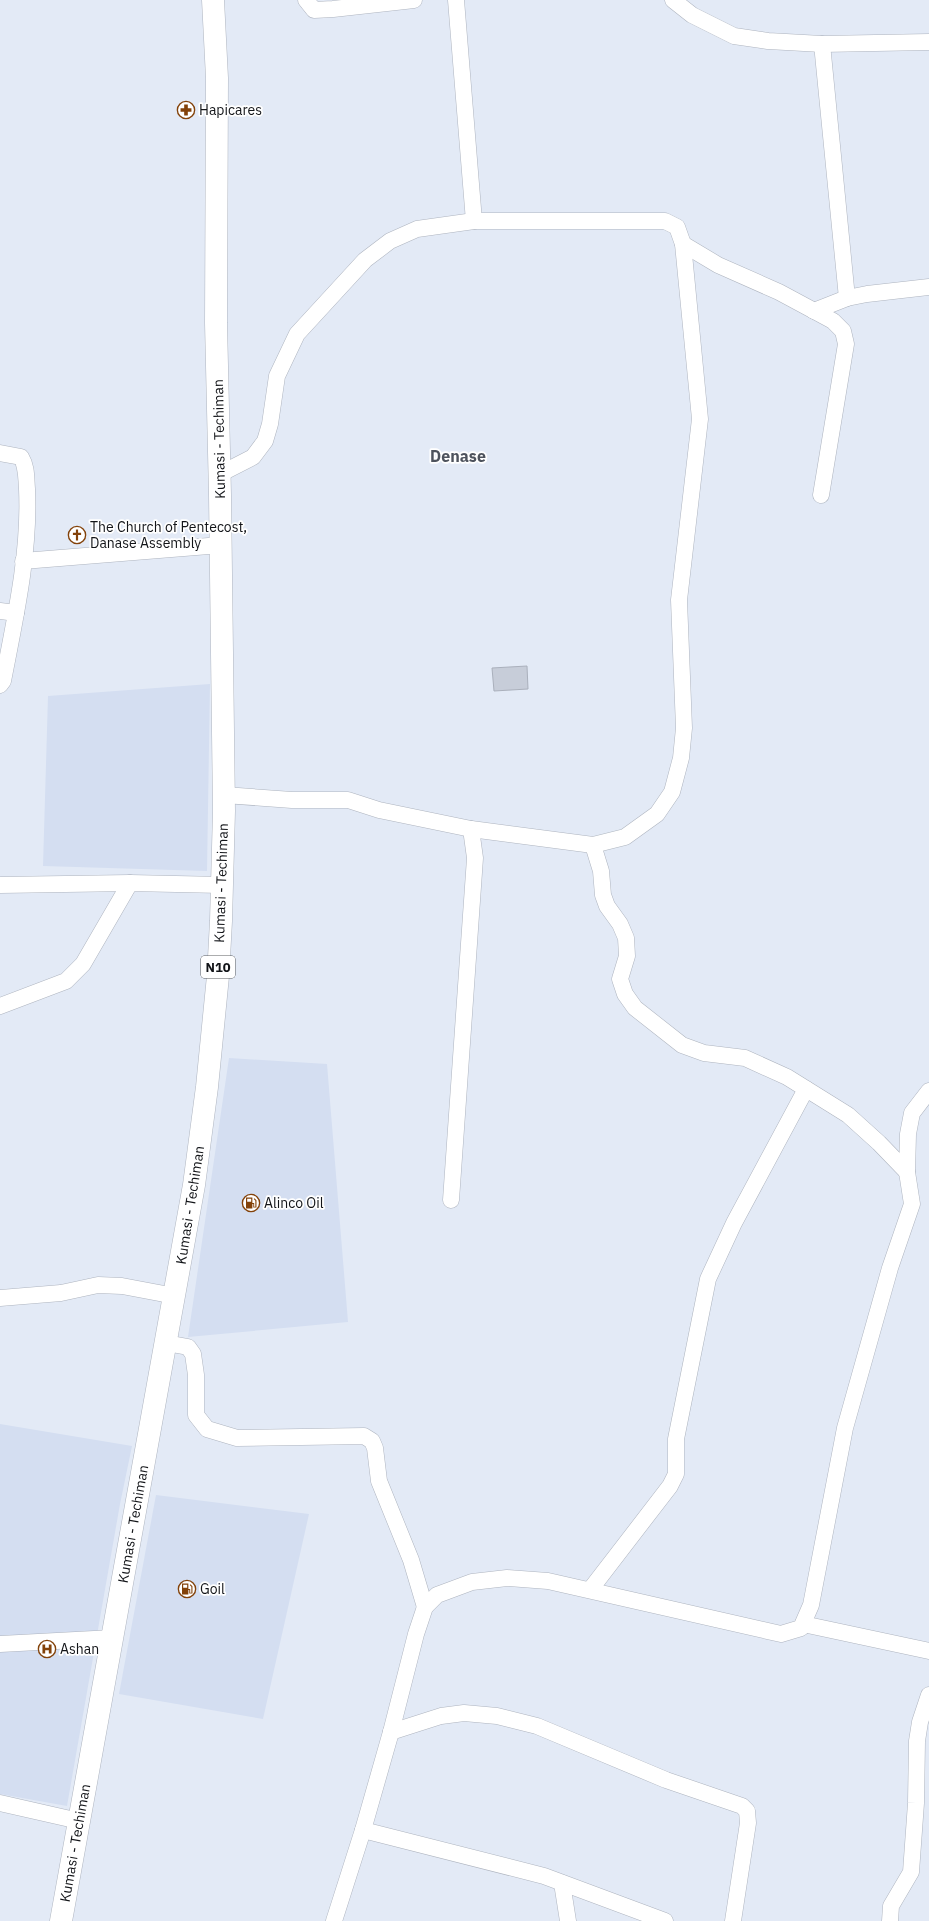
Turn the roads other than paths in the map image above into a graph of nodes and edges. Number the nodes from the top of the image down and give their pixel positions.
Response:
1 (213, 0) edge
2 (306, 0) edge
3 (414, 0) edge
4 (456, 0) edge
5 (673, 0) edge
6 (392, 1) edge
7 (929, 42) edge
8 (822, 44) junction
9 (474, 221) junction
10 (683, 244) junction
11 (929, 287) edge
12 (847, 298) junction
13 (814, 311) junction
14 (0, 453) edge
15 (220, 474) junction
16 (821, 495) dead end
17 (221, 545) junction
18 (23, 562) junction
19 (0, 611) edge
20 (16, 613) junction
21 (0, 685) edge
22 (224, 795) junction
23 (470, 828) junction
24 (593, 845) junction
25 (130, 883) junction
26 (0, 885) edge
27 (222, 885) junction
28 (0, 1006) edge
29 (806, 1089) junction
30 (929, 1091) edge
31 (907, 1172) junction
32 (451, 1200) dead end
33 (175, 1296) junction
34 (0, 1298) edge
35 (166, 1343) junction
36 (590, 1590) junction
37 (425, 1607) junction
38 (803, 1624) junction
39 (113, 1638) junction
40 (0, 1644) edge
41 (929, 1651) edge
42 (929, 1695) edge
43 (391, 1732) junction
44 (0, 1803) edge
45 (79, 1821) junction
46 (363, 1830) junction
47 (562, 1883) junction
48 (61, 1921) edge
49 (334, 1921) edge
50 (568, 1921) edge
51 (665, 1921) edge
52 (733, 1921) edge
53 (890, 1921) edge

1 - 15 highway, Kumasi - Techiman / N10
2 - 6 street
3 - 6 street
4 - 9 street
5 - 8 street
7 - 8 street
8 - 12 street
9 - 10 street
9 - 15 street
10 - 13 street
10 - 24 street
11 - 12 street
12 - 13 street
13 - 16 street
14 - 18 street
15 - 17 highway, Kumasi - Techiman / N10
17 - 18 street
17 - 22 highway, Kumasi - Techiman / N10
18 - 20 street
19 - 20 street
20 - 21 street
22 - 23 street
22 - 27 highway, Kumasi - Techiman / N10
23 - 24 street
23 - 32 street
24 - 29 street
25 - 26 street
25 - 27 street
25 - 28 street
27 - 33 highway, Kumasi - Techiman / N10
29 - 31 street
29 - 36 street
30 - 31 street
31 - 38 street
33 - 34 street
33 - 35 highway, Kumasi - Techiman / N10
35 - 37 street
35 - 39 highway, Kumasi - Techiman / N10
36 - 37 street
36 - 38 street
37 - 43 street
38 - 41 street
39 - 40 street
39 - 45 highway, Kumasi - Techiman / N10
42 - 53 street
43 - 46 street
43 - 52 street
44 - 45 street
45 - 48 highway, Kumasi - Techiman / N10
46 - 47 street
46 - 49 street
47 - 50 street
47 - 51 street

